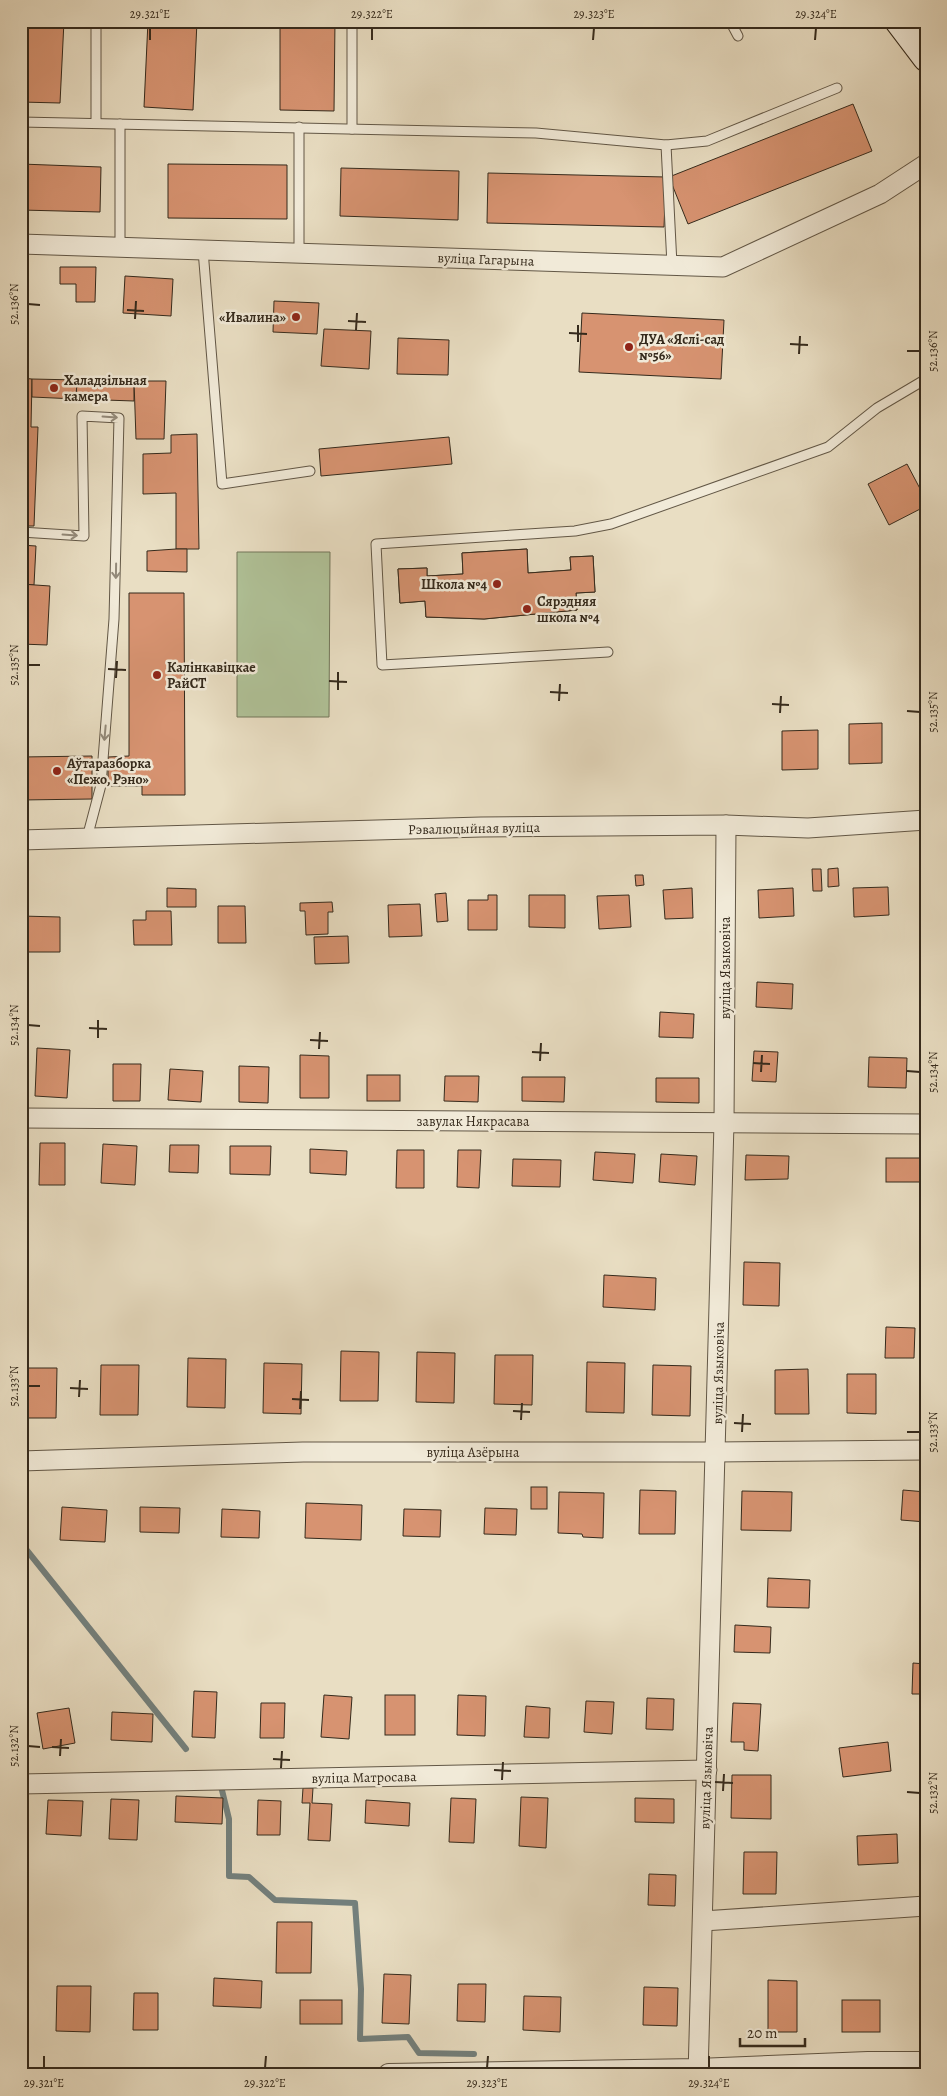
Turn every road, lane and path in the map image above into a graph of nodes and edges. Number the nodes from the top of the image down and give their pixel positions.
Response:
1 (96, 21) edge
2 (352, 21) edge
3 (730, 21) edge
4 (898, 21) edge
5 (738, 36) dead end
6 (926, 58) edge
7 (836, 88) dead end
8 (21, 122) edge
9 (96, 123) junction
10 (120, 124) junction
11 (299, 127) junction
12 (352, 129) junction
13 (666, 145) junction
14 (926, 164) edge
15 (21, 244) edge
16 (120, 247) junction
17 (203, 250) junction
18 (298, 253) junction
19 (672, 265) junction
20 (926, 379) edge
21 (310, 471) dead end
22 (21, 532) edge
23 (608, 652) dead end
24 (926, 820) edge
25 (726, 825) junction
26 (87, 838) junction
27 (21, 840) edge
28 (21, 1118) edge
29 (724, 1123) junction
30 (926, 1124) edge
31 (926, 1450) edge
32 (716, 1452) junction
33 (21, 1461) edge
34 (706, 1770) junction
35 (21, 1784) edge
36 (926, 1906) edge
37 (703, 1921) junction
38 (926, 2063) edge
39 (870, 2069) edge
40 (698, 2072) edge
41 (389, 2075) edge

1 - 9 lane
2 - 12 lane
3 - 5 lane
4 - 6 main road
7 - 13 lane
8 - 9 lane
9 - 10 lane
10 - 11 lane
10 - 16 lane
11 - 12 lane
11 - 18 lane
12 - 13 lane
13 - 19 lane
14 - 19 street, вуліца Гагарына
15 - 16 street, вуліца Гагарына
16 - 17 street, вуліца Гагарына
17 - 18 street, вуліца Гагарына
17 - 21 lane
18 - 19 street, вуліца Гагарына
20 - 23 lane
22 -> 26 lane
24 - 25 street, Рэвалюцыйная вуліца
25 - 26 street, Рэвалюцыйная вуліца
25 - 29 street, вуліца Языковіча
26 - 27 street, Рэвалюцыйная вуліца
28 - 29 street, завулак Някрасава
29 - 30 street, завулак Някрасава
29 - 32 street, вуліца Языковіча
31 - 32 street, вуліца Азёрына
32 - 33 street, вуліца Азёрына
32 - 34 street, вуліца Языковіча
34 - 35 street, вуліца Матросава
34 - 37 street, вуліца Языковіча
36 - 37 street
37 - 40 street, вуліца Языковіча
38 - 39 street
39 - 40 street
40 - 41 street

